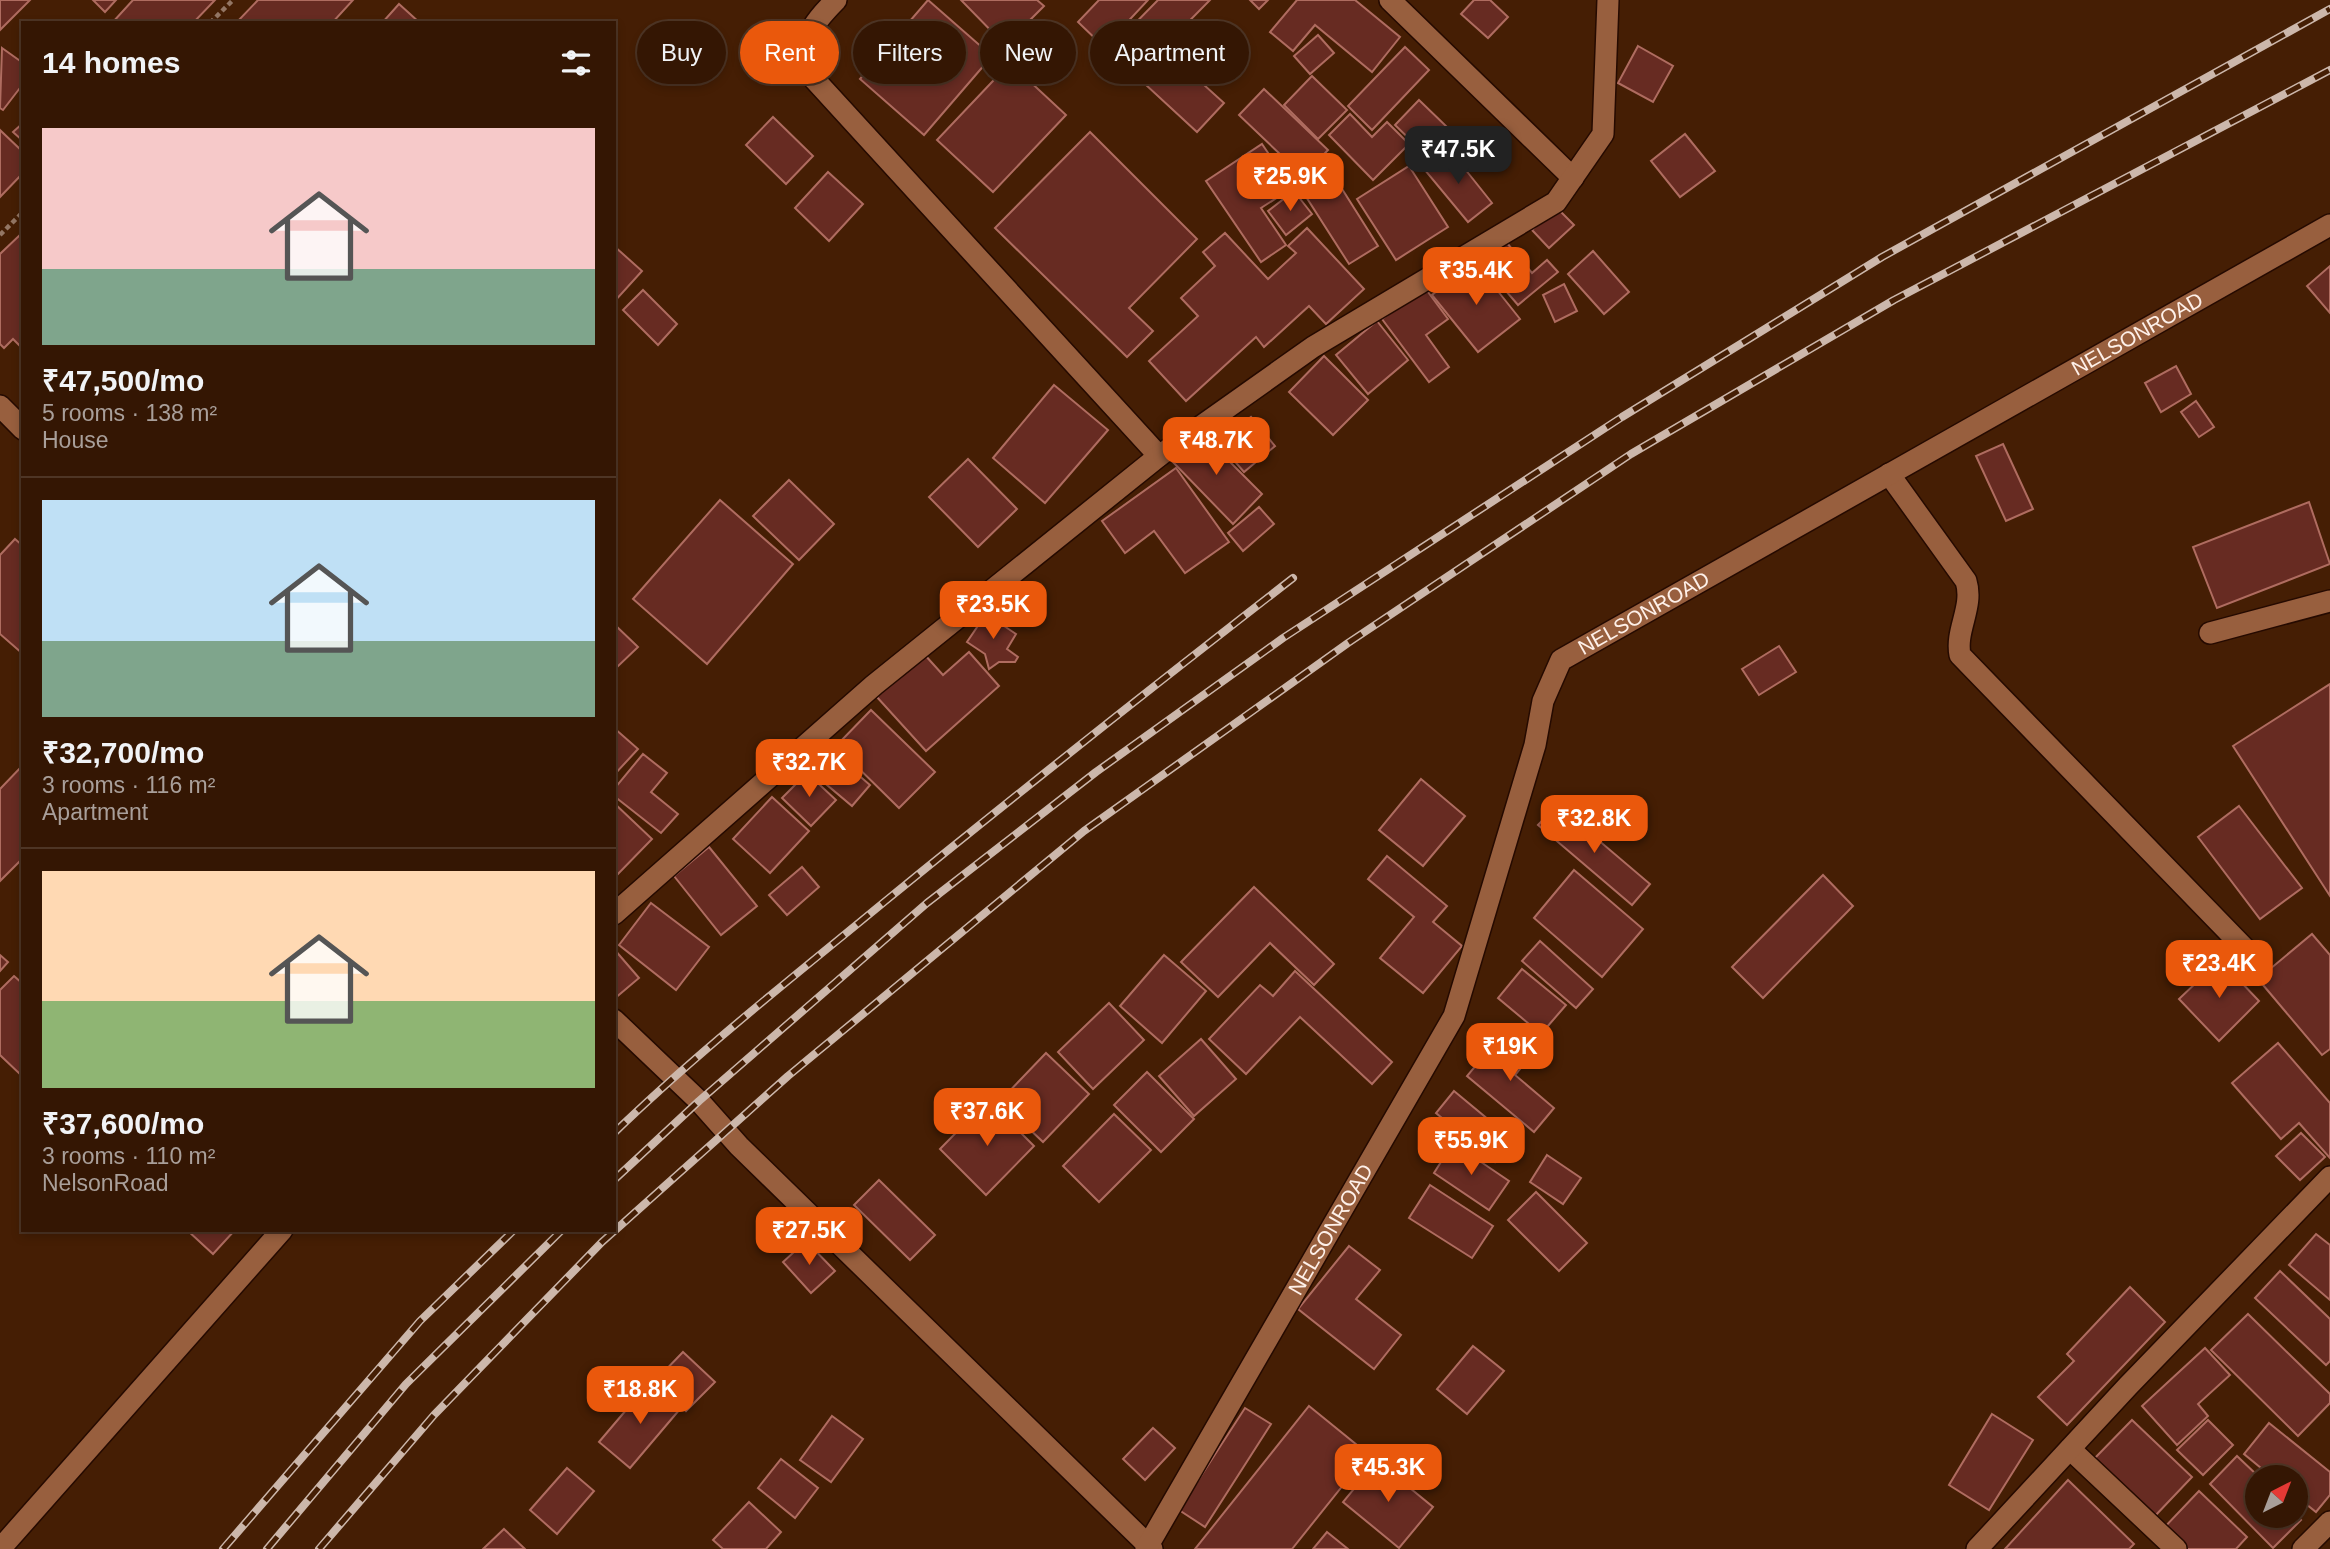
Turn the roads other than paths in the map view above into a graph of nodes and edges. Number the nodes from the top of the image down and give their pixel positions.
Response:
1 (836, 0) edge
2 (1390, 0) edge
3 (1608, 0) edge
4 (1573, 178) junction
5 (2330, 225) edge
6 (0, 406) edge
7 (21, 427) edge
8 (1159, 456) junction
9 (1889, 474) junction
10 (2330, 601) edge
11 (2210, 633) dead end
12 (616, 912) edge
13 (2253, 957) dead end
14 (616, 1022) edge
15 (2330, 1177) edge
16 (280, 1232) edge
17 (2070, 1449) junction
18 (2330, 1522) edge
19 (1149, 1548) edge
20 (0, 1549) edge
21 (1977, 1549) edge
22 (2176, 1549) edge
23 (2303, 1549) edge

1 - 8 street
2 - 4 street
3 - 4 street
4 - 8 street
5 - 9 street, NELSONROAD
6 - 7 street
8 - 12 street
9 - 13 street
9 - 19 street, NELSONROAD
10 - 11 street
14 - 19 street
15 - 17 street
16 - 20 street
17 - 21 street
17 - 22 street
18 - 23 street

